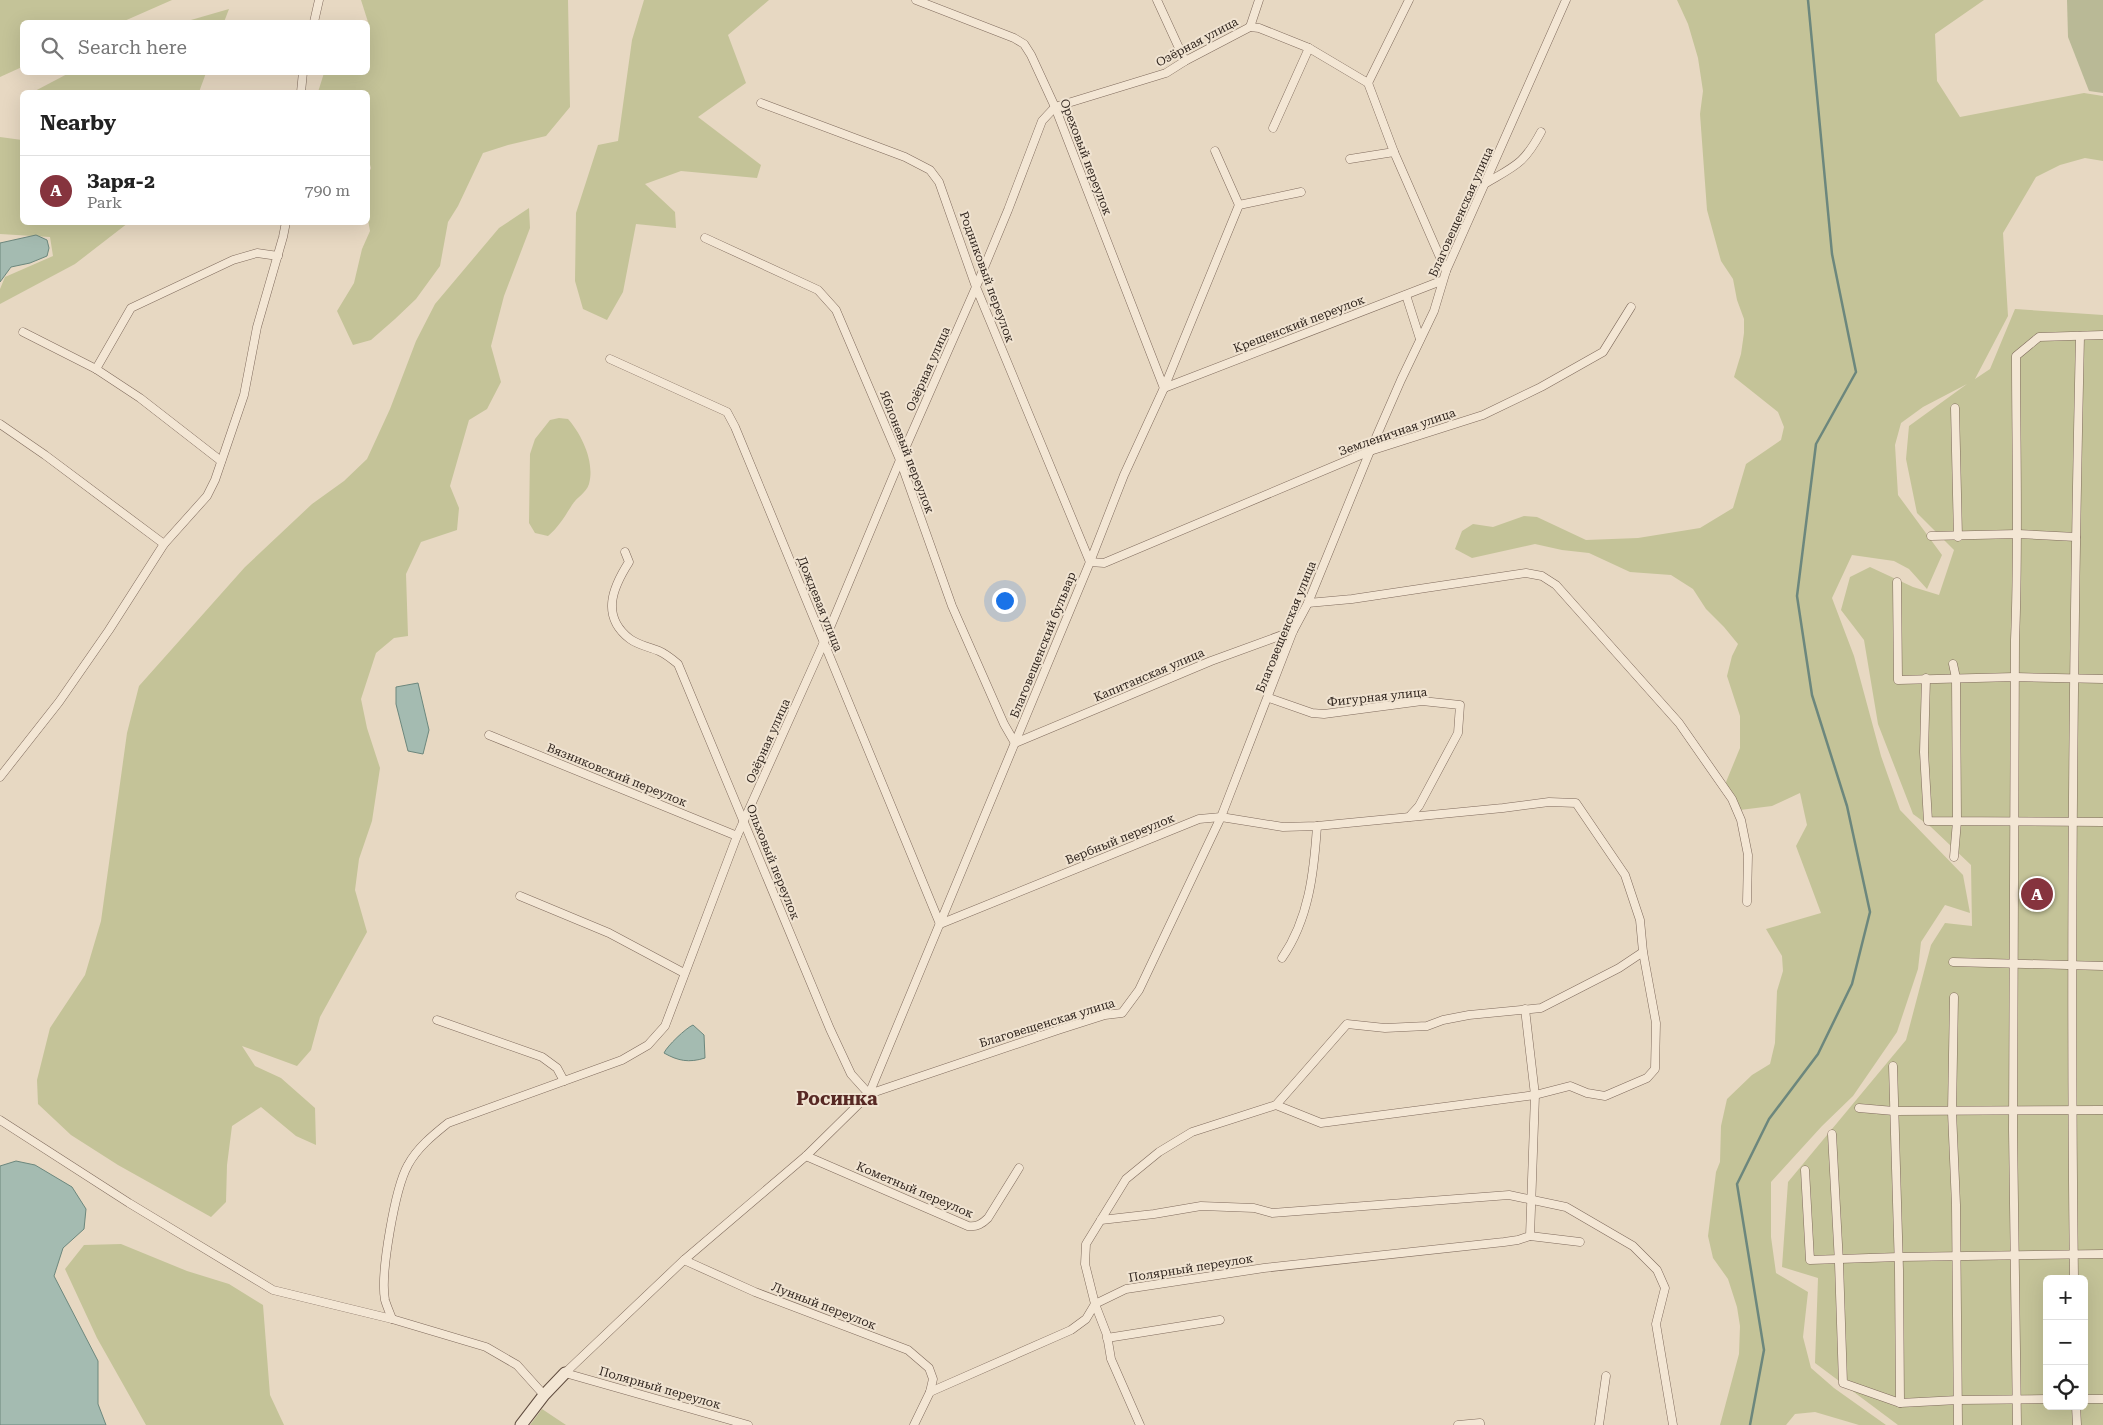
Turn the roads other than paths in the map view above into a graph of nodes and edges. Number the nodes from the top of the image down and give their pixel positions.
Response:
1 (319, 0) edge
2 (916, 0) edge
3 (1157, 0) edge
4 (1259, 0) edge
5 (1409, 0) edge
6 (1566, 0) edge
7 (314, 20) edge
8 (1250, 27) junction
9 (1309, 48) junction
10 (1185, 61) junction
11 (302, 75) edge
12 (1368, 83) junction
13 (301, 90) edge
14 (761, 103) dead end
15 (1055, 107) junction
16 (1273, 128) dead end
17 (1541, 132) dead end
18 (1215, 151) dead end
19 (1394, 152) junction
20 (1350, 159) dead end
21 (1486, 183) junction
22 (1301, 192) dead end
23 (1239, 205) junction
24 (285, 225) edge
25 (705, 238) dead end
26 (278, 256) junction
27 (1446, 271) junction
28 (1441, 282) junction
29 (976, 287) junction
30 (1406, 295) junction
31 (1631, 307) dead end
32 (22, 332) dead end
33 (2103, 335) edge
34 (2080, 336) junction
35 (1420, 339) junction
36 (610, 359) dead end
37 (96, 369) junction
38 (1164, 388) junction
39 (1955, 408) dead end
40 (0, 424) edge
41 (1370, 451) junction
42 (900, 460) junction
43 (222, 461) junction
44 (2018, 534) junction
45 (1931, 536) dead end
46 (1958, 536) junction
47 (2076, 537) junction
48 (164, 544) junction
49 (625, 552) dead end
50 (1090, 562) junction
51 (1897, 582) dead end
52 (1308, 603) junction
53 (1293, 631) junction
54 (824, 642) junction
55 (1953, 664) dead end
56 (2016, 677) junction
57 (1926, 678) junction
58 (1956, 678) junction
59 (2075, 679) junction
60 (2103, 679) edge
61 (1269, 698) junction
62 (489, 734) dead end
63 (1015, 743) junction
64 (0, 776) edge
65 (1221, 817) junction
66 (1408, 818) junction
67 (1957, 821) junction
68 (744, 822) junction
69 (2015, 822) junction
70 (2073, 822) junction
71 (2103, 822) edge
72 (1317, 826) junction
73 (737, 836) junction
74 (1954, 857) dead end
75 (520, 896) dead end
76 (1748, 902) dead end
77 (940, 924) junction
78 (1643, 952) junction
79 (1282, 958) dead end
80 (1954, 962) dead end
81 (2015, 963) junction
82 (2072, 966) junction
83 (2103, 966) edge
84 (684, 973) junction
85 (1954, 997) dead end
86 (1525, 1009) junction
87 (437, 1020) dead end
88 (1893, 1066) dead end
89 (564, 1082) junction
90 (869, 1094) junction
91 (1535, 1095) junction
92 (1276, 1105) junction
93 (1859, 1108) dead end
94 (2072, 1110) junction
95 (2103, 1110) edge
96 (1894, 1111) junction
97 (2013, 1111) junction
98 (1952, 1112) junction
99 (0, 1120) edge
100 (1832, 1134) dead end
101 (806, 1156) junction
102 (1019, 1168) dead end
103 (1805, 1170) dead end
104 (1530, 1200) junction
105 (1101, 1220) junction
106 (1530, 1236) junction
107 (1580, 1242) dead end
108 (2074, 1254) junction
109 (2103, 1254) edge
110 (1957, 1256) junction
111 (1899, 1257) junction
112 (2016, 1257) junction
113 (1839, 1259) junction
114 (684, 1260) junction
115 (2074, 1275) edge
116 (1095, 1304) junction
117 (392, 1319) junction
118 (1220, 1320) dead end
119 (1107, 1338) junction
120 (565, 1373) junction
121 (1606, 1376) dead end
122 (930, 1392) junction
123 (544, 1395) junction
124 (2016, 1398) junction
125 (2043, 1399) edge
126 (2088, 1399) edge
127 (2103, 1399) edge
128 (1958, 1400) junction
129 (1900, 1403) junction
130 (2076, 1410) edge
131 (521, 1425) edge
132 (748, 1425) edge
133 (915, 1425) edge
134 (1140, 1425) edge
135 (1458, 1425) edge
136 (1480, 1425) edge
137 (1599, 1425) edge
138 (1673, 1425) edge
139 (1958, 1425) edge
140 (2017, 1425) edge
141 (2076, 1425) edge

1 - 7 street
2 - 15 street, Ореховый переулок
3 - 10 street
4 - 8 street
5 - 12 street
6 - 21 street, Благовещенская улица
8 - 9 street
8 - 10 street, Озёрная улица
9 - 12 street
9 - 16 street
10 - 15 street, Озёрная улица
11 - 13 street
12 - 19 street
14 - 29 street, Родниковый переулок
15 - 29 street, Озёрная улица
15 - 38 street, Ореховый переулок
17 - 21 street
18 - 23 street
19 - 20 street
19 - 27 street
21 - 27 street, Благовещенская улица
22 - 23 street
23 - 38 street, Благовещенский бульвар
24 - 26 street
25 - 42 street, Яблоневый переулок
26 - 37 street
26 - 43 street
27 - 28 street, Благовещенская улица
28 - 30 street, Крещенский переулок
28 - 35 street, Благовещенская улица
29 - 42 street, Озёрная улица
29 - 50 street, Родниковый переулок
30 - 35 street
30 - 38 street, Крещенский переулок
31 - 41 street, Земленичная улица
32 - 37 street
33 - 34 street
34 - 44 street
34 - 47 street
35 - 41 street, Благовещенская улица
36 - 54 street, Дождевая улица
37 - 43 street
38 - 50 street, Благовещенский бульвар
39 - 46 street
40 - 48 street
41 - 50 street, Земленичная улица
41 - 52 street, Благовещенская улица
42 - 54 street, Озёрная улица
42 - 63 street, Яблоневый переулок
43 - 48 street
44 - 46 street
44 - 47 street
44 - 56 street
45 - 46 street
47 - 59 street
48 - 64 street
49 - 68 street, Ольховый переулок
50 - 63 street, Благовещенский бульвар
51 - 57 street
52 - 53 street, Благовещенская улица
52 - 76 street
53 - 61 street, Благовещенская улица
53 - 63 street, Капитанская улица
54 - 68 street, Озёрная улица
54 - 77 street, Дождевая улица
55 - 58 street
56 - 58 street
56 - 59 street
56 - 69 street
57 - 58 street
57 - 67 street
58 - 67 street
59 - 60 street
59 - 70 street
61 - 65 street, Благовещенская улица
61 - 66 street, Фигурная улица
62 - 73 street, Вязниковский переулок
63 - 77 street, Благовещенский бульвар
65 - 72 street, Вербный переулок
65 - 77 street, Вербный переулок
65 - 90 street, Благовещенская улица
66 - 72 street, Вербный переулок
66 - 78 street, Вербный переулок
67 - 69 street
67 - 74 street
68 - 73 street, Озёрная улица
68 - 90 street, Ольховый переулок
69 - 70 street
69 - 81 street
70 - 71 street
70 - 82 street
72 - 79 street
73 - 84 street, Озёрная улица
75 - 84 street
77 - 90 street, Благовещенский бульвар
78 - 86 street
78 - 91 street
80 - 81 street
81 - 82 street
81 - 97 street
82 - 83 street
82 - 94 street
84 - 89 street, Озёрная улица
85 - 98 street
86 - 91 street
86 - 92 street
87 - 89 street
88 - 96 street
89 - 117 street, Озёрная улица
90 - 101 street
91 - 92 street
91 - 104 street
92 - 105 street
93 - 96 street
94 - 95 street
94 - 97 street
94 - 108 street
96 - 98 street
96 - 111 street
97 - 98 street
97 - 112 street
98 - 110 street
99 - 117 street
100 - 113 street
101 - 102 street, Кометный переулок
101 - 114 street
103 - 113 street
104 - 105 street
104 - 106 street
104 - 138 street
105 - 116 street
106 - 107 street
106 - 116 street, Полярный переулок
108 - 109 street
108 - 112 street
108 - 115 street
110 - 111 street
110 - 112 street
110 - 128 street
111 - 113 street
111 - 129 street
112 - 124 street
113 - 129 street
114 - 120 street
114 - 122 street, Лунный переулок
116 - 119 street
116 - 122 street, Полярный переулок
117 - 123 street
118 - 119 street
119 - 134 street
120 - 123 street
120 - 132 street, Полярный переулок
121 - 137 street
122 - 133 street
123 - 131 street
124 - 125 street
124 - 128 street
124 - 140 street
126 - 127 street
128 - 129 street
128 - 139 street
130 - 141 street
135 - 136 street

